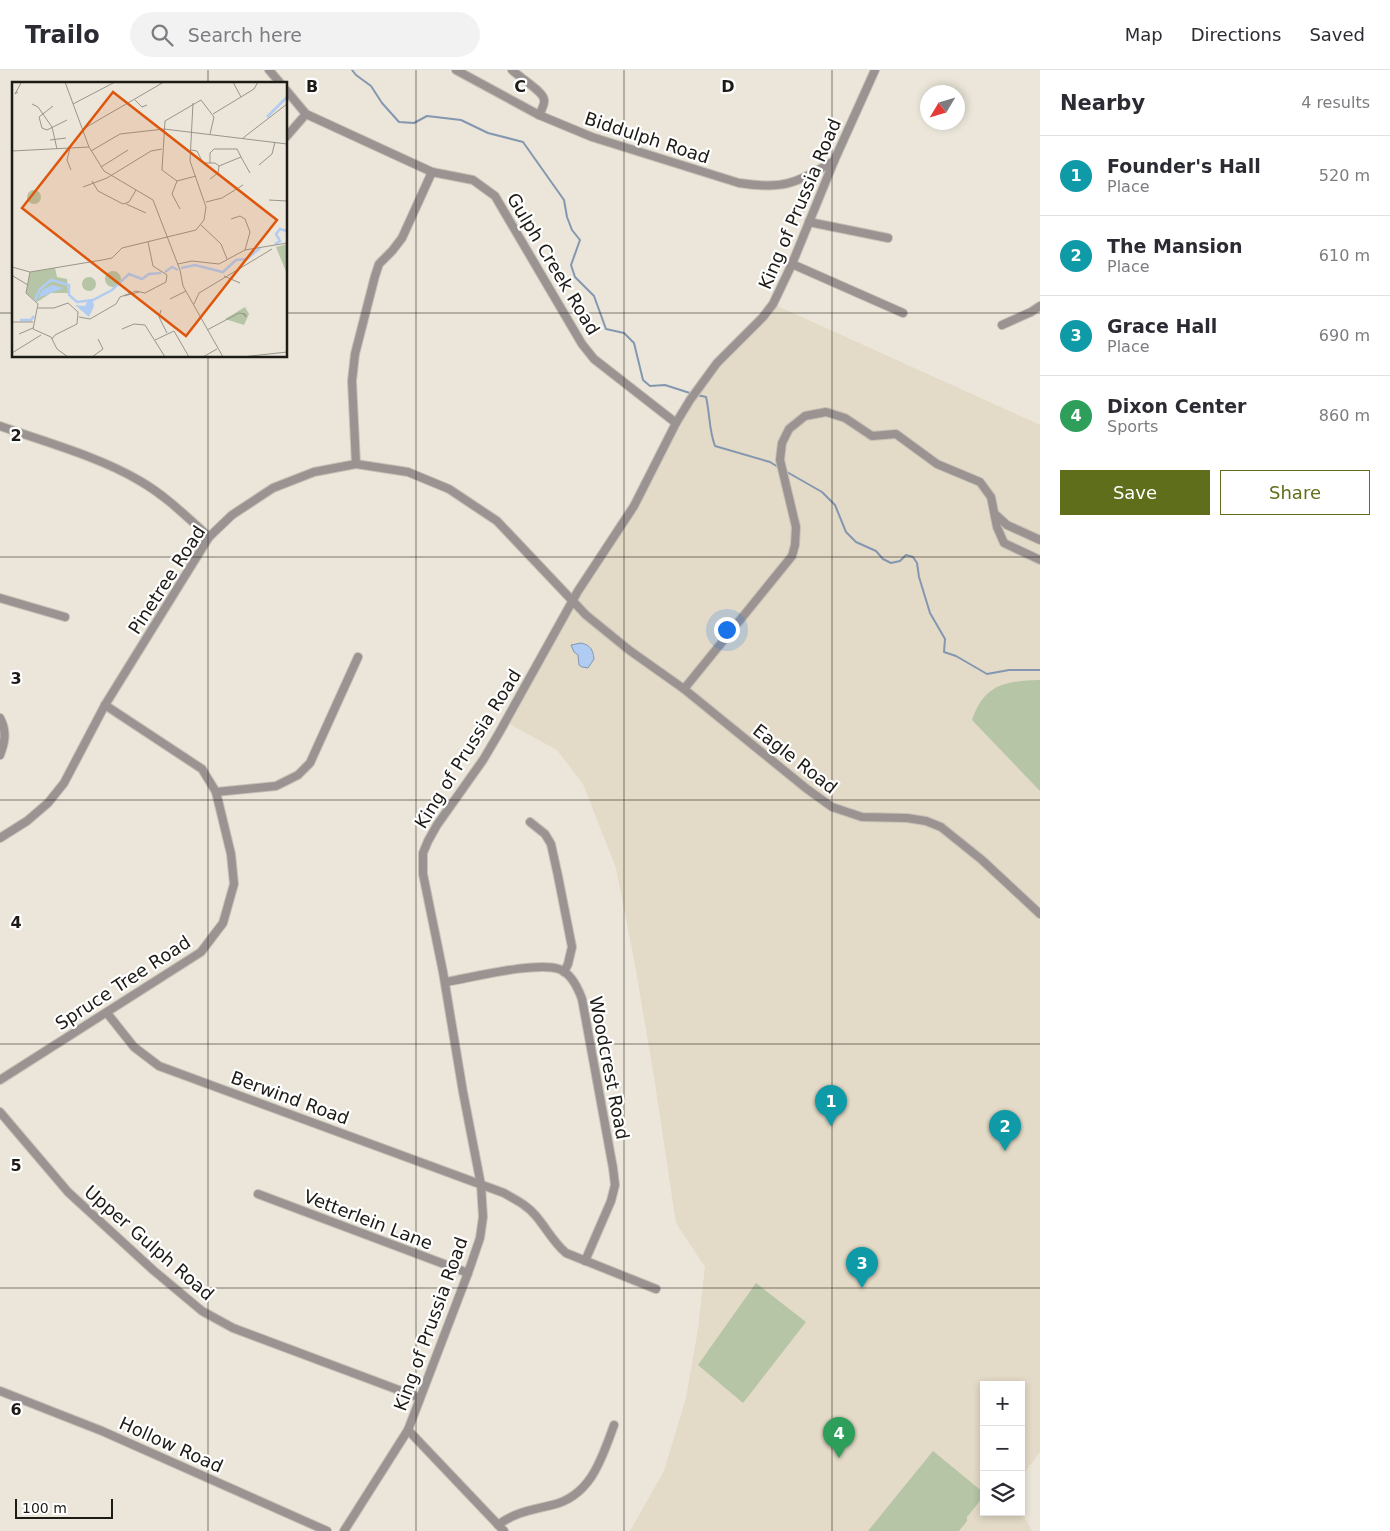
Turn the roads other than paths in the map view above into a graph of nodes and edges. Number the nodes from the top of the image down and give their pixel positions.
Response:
1 (269, 70) edge
2 (456, 70) edge
3 (512, 70) edge
4 (875, 70) edge
5 (279, 82) edge
6 (288, 92) edge
7 (306, 114) junction
8 (539, 115) junction
9 (288, 134) edge
10 (834, 161) junction
11 (432, 172) junction
12 (809, 222) junction
13 (888, 238) dead end
14 (792, 264) junction
15 (1040, 306) edge
16 (903, 313) dead end
17 (1002, 325) dead end
18 (676, 423) junction
19 (0, 426) edge
20 (356, 464) junction
21 (996, 515) junction
22 (209, 537) junction
23 (1040, 540) edge
24 (1040, 560) edge
25 (0, 598) edge
26 (573, 602) junction
27 (65, 617) dead end
28 (358, 657) dead end
29 (684, 689) junction
30 (105, 706) junction
31 (0, 718) edge
32 (0, 755) edge
33 (216, 792) junction
34 (530, 822) dead end
35 (0, 838) edge
36 (1040, 914) edge
37 (564, 972) junction
38 (445, 982) junction
39 (107, 1013) junction
40 (0, 1080) edge
41 (0, 1112) edge
42 (481, 1185) junction
43 (258, 1194) dead end
44 (585, 1261) junction
45 (468, 1273) junction
46 (656, 1289) dead end
47 (0, 1392) edge
48 (420, 1398) junction
49 (614, 1425) dead end
50 (408, 1430) junction
51 (498, 1525) junction
52 (327, 1531) edge
53 (344, 1531) edge
54 (504, 1531) edge

1 - 5 street
2 - 8 street, Biddulph Road
3 - 8 street
4 - 10 street, King of Prussia Road
6 - 7 street, Gulph Creek Road
7 - 9 street
7 - 11 street, Gulph Creek Road
8 - 10 street, Biddulph Road
10 - 12 street, King of Prussia Road
11 - 18 street, Gulph Creek Road
11 - 20 street
12 - 13 street
12 - 14 street, King of Prussia Road
14 - 16 street
14 - 18 street, King of Prussia Road
15 - 17 street
18 - 26 street, King of Prussia Road
19 - 22 street
20 - 22 street, Pinetree Road
20 - 26 street, Pinetree Road
21 - 23 street
21 - 24 street
21 - 29 street
22 - 30 street, Pinetree Road
25 - 27 street
26 - 29 street, Eagle Road
26 - 38 street, King of Prussia Road
28 - 33 street
29 - 36 street, Eagle Road
30 - 33 street, Spruce Tree Road
30 - 35 street, Pinetree Road
31 - 32 street
33 - 39 street, Spruce Tree Road
34 - 37 street
37 - 38 street
37 - 44 street, Woodcrest Road
38 - 42 street, King of Prussia Road
39 - 40 street, Spruce Tree Road
39 - 42 street, Berwind Road
41 - 48 street, Upper Gulph Road
42 - 44 street, Berwind Road
42 - 45 street, King of Prussia Road
43 - 45 street, Vetterlein Lane
44 - 46 street, Berwind Road
45 - 48 street, King of Prussia Road
47 - 52 street, Hollow Road
48 - 50 street, King of Prussia Road
49 - 51 street
50 - 51 street
50 - 53 street, King of Prussia Road
51 - 54 street

